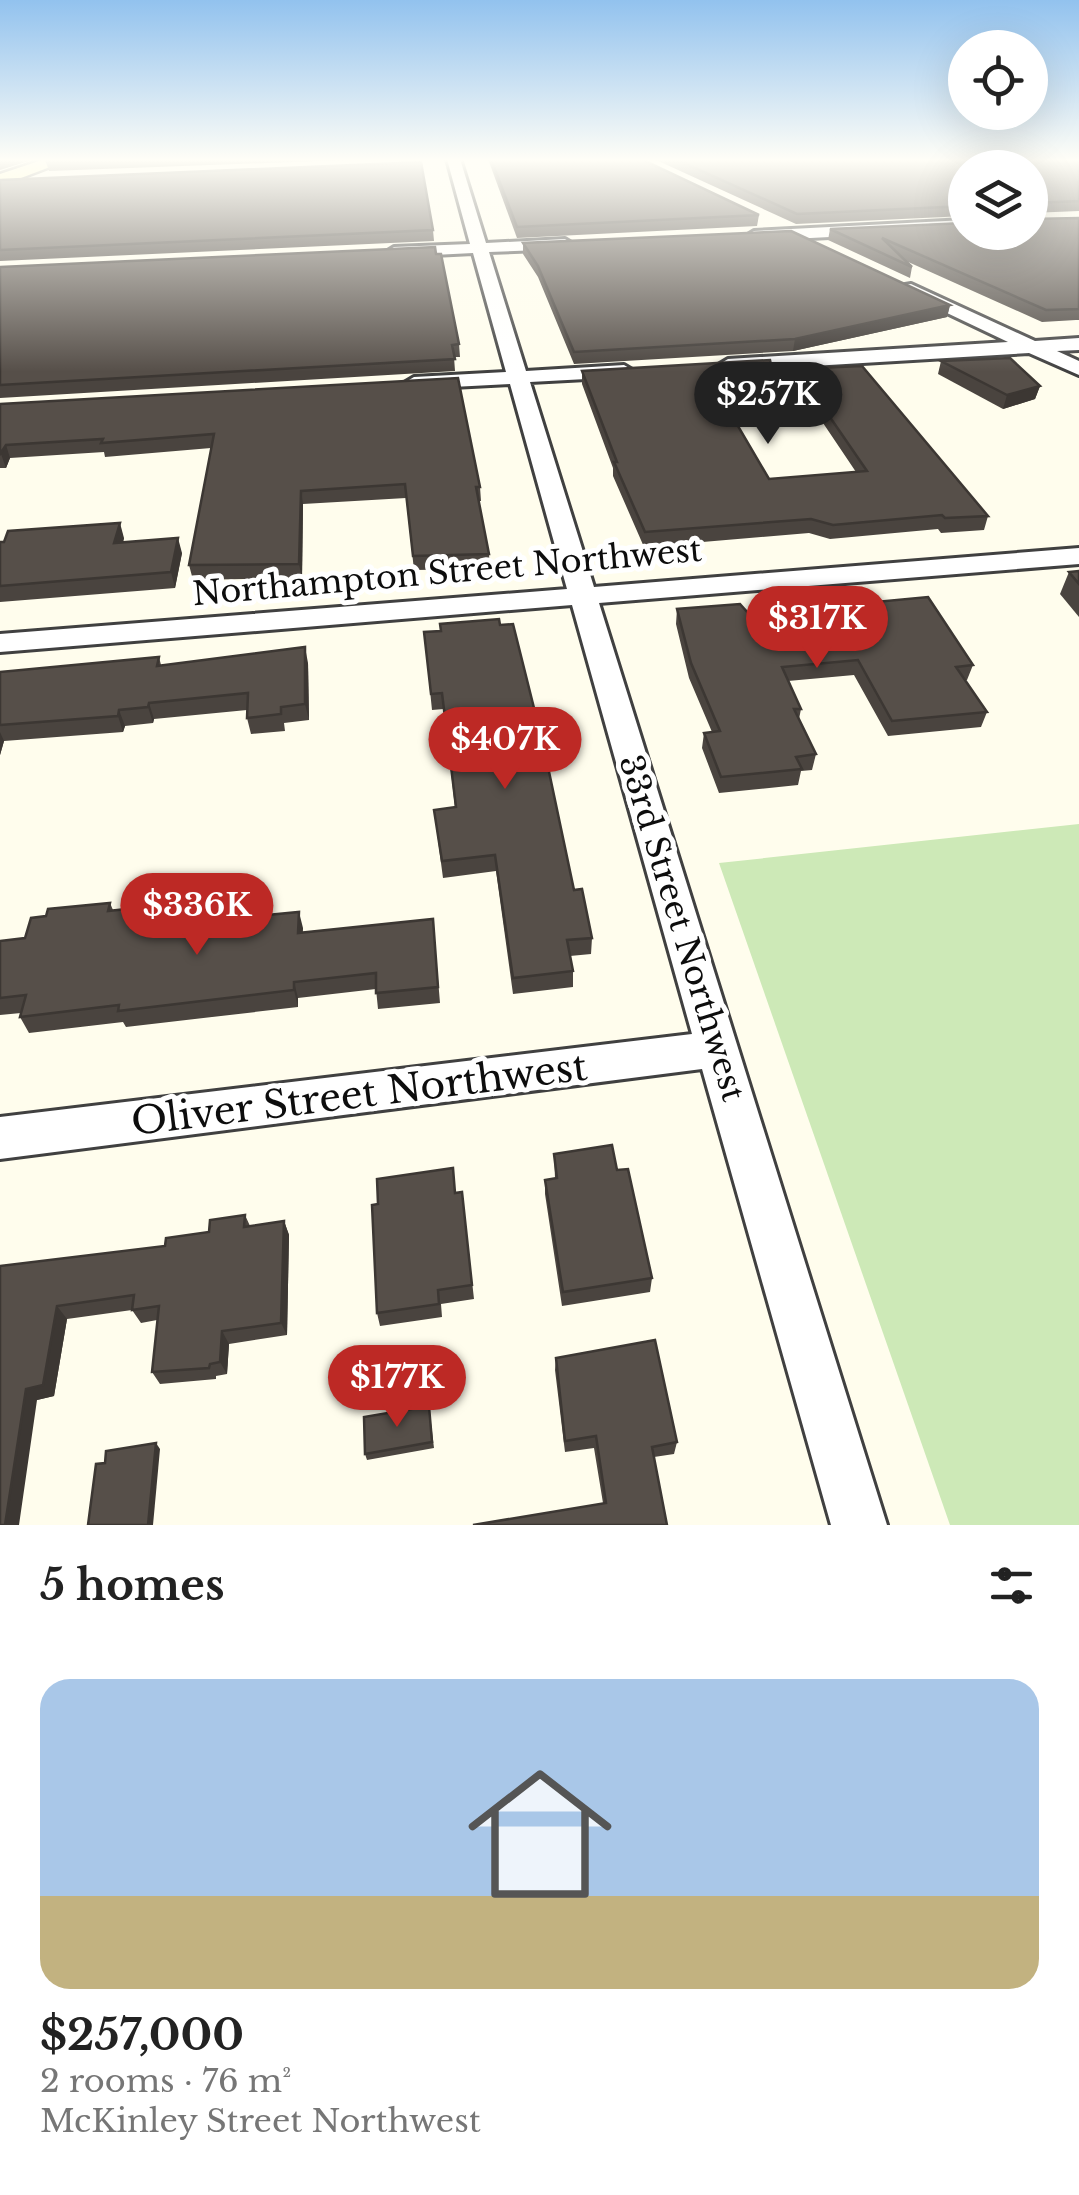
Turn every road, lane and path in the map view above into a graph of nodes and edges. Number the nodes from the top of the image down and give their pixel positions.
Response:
1 (472, 230) edge
2 (786, 230) edge
3 (876, 230) edge
4 (794, 234) junction
5 (739, 236) edge
6 (592, 243) edge
7 (479, 248) junction
8 (825, 248) edge
9 (384, 252) edge
10 (893, 281) edge
11 (1079, 344) edge
12 (1032, 346) junction
13 (700, 366) edge
14 (1079, 369) edge
15 (642, 370) edge
16 (518, 377) junction
17 (398, 384) edge
18 (1079, 556) edge
19 (583, 597) junction
20 (0, 643) edge
21 (718, 1049) junction
22 (0, 1138) edge
23 (860, 1525) edge

1 - 7 street, 33rd Street Northwest
2 - 4 street
3 - 4 street
4 - 5 street
4 - 8 street
6 - 7 street
7 - 9 street
7 - 16 street, 33rd Street Northwest
10 - 12 street
11 - 12 street
12 - 13 street
12 - 14 street
15 - 16 street
16 - 17 street
16 - 19 street, 33rd Street Northwest
18 - 19 street, Northampton Street Northwest
19 - 20 street, Northampton Street Northwest
19 - 21 street, 33rd Street Northwest
21 - 22 street, Oliver Street Northwest
21 - 23 street, 33rd Street Northwest

